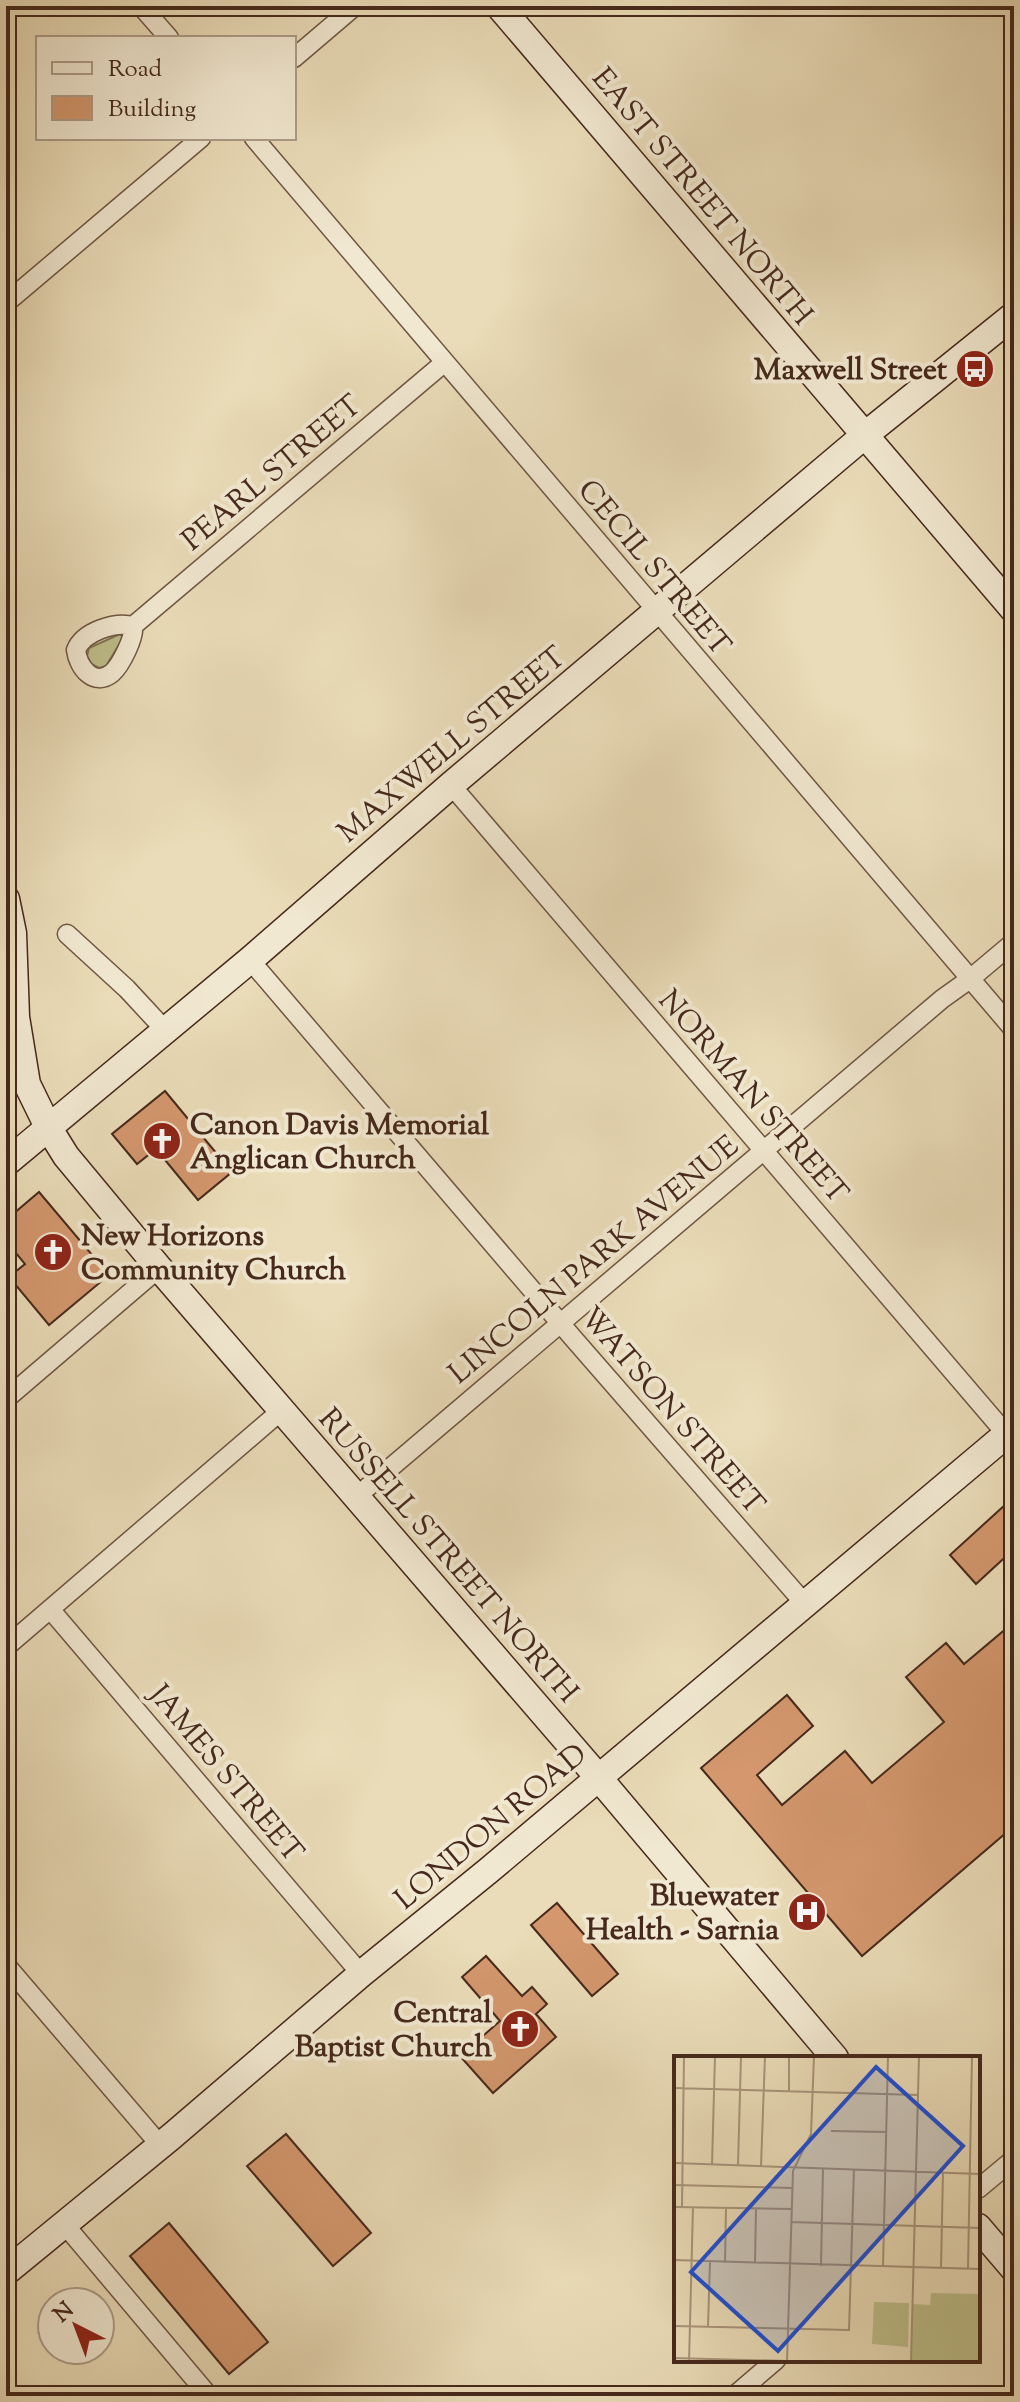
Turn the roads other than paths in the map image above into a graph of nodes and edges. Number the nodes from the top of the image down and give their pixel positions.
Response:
1 (141, 6) edge
2 (355, 6) edge
3 (499, 6) edge
4 (167, 36) edge
5 (296, 56) edge
6 (199, 140) edge
7 (256, 140) edge
8 (6, 303) edge
9 (1014, 315) edge
10 (445, 362) junction
11 (865, 435) junction
12 (1014, 610) edge
13 (656, 612) junction
14 (133, 626) dead end
15 (451, 785) junction
16 (6, 899) edge
17 (67, 934) dead end
18 (1014, 942) edge
19 (250, 960) junction
20 (970, 979) junction
21 (165, 1030) junction
22 (1014, 1030) edge
23 (48, 1127) junction
24 (764, 1151) junction
25 (6, 1163) edge
26 (159, 1268) junction
27 (560, 1324) junction
28 (6, 1399) edge
29 (282, 1410) junction
30 (1012, 1435) edge
31 (356, 1497) junction
32 (805, 1604) junction
33 (50, 1609) junction
34 (6, 1647) edge
35 (598, 1777) junction
36 (6, 1965) edge
37 (361, 1974) junction
38 (833, 2056) edge
39 (160, 2145) junction
40 (1014, 2159) edge
41 (980, 2187) edge
42 (65, 2225) junction
43 (980, 2229) edge
44 (1014, 2269) edge
45 (6, 2272) edge
46 (774, 2362) edge
47 (209, 2396) edge
48 (734, 2396) edge

1 - 4 street
2 - 5 street
3 - 11 street, EAST STREET NORTH
6 - 8 street
7 - 10 street, CECIL STREET
9 - 11 street, MAXWELL STREET
10 - 13 street, CECIL STREET
10 - 14 street, PEARL STREET
11 - 12 street, EAST STREET NORTH
11 - 13 street, MAXWELL STREET
13 - 15 street, MAXWELL STREET
13 - 20 street, CECIL STREET
15 - 19 street, MAXWELL STREET
15 - 24 street, NORMAN STREET
16 - 23 street, RUSSELL STREET NORTH
17 - 21 street
18 - 20 street, LINCOLN PARK AVENUE
19 - 21 street, MAXWELL STREET
19 - 27 street, WATSON STREET
20 - 22 street, CECIL STREET
20 - 24 street, LINCOLN PARK AVENUE
21 - 23 street, MAXWELL STREET
23 - 25 street, MAXWELL STREET
23 - 26 street, RUSSELL STREET NORTH
24 - 27 street, LINCOLN PARK AVENUE
24 - 30 street, NORMAN STREET
26 - 28 street
26 - 29 street, RUSSELL STREET NORTH
27 - 31 street, LINCOLN PARK AVENUE
27 - 32 street, WATSON STREET
29 - 31 street, RUSSELL STREET NORTH
29 - 33 street
30 - 32 street, LONDON ROAD
31 - 35 street, RUSSELL STREET NORTH
32 - 35 street, LONDON ROAD
33 - 34 street
33 - 37 street, JAMES STREET
35 - 37 street, LONDON ROAD
35 - 38 street, RUSSELL STREET NORTH
36 - 39 street
37 - 39 street, LONDON ROAD
39 - 42 street, LONDON ROAD
40 - 41 street
42 - 45 street, LONDON ROAD
42 - 47 street
43 - 44 street
46 - 48 street

